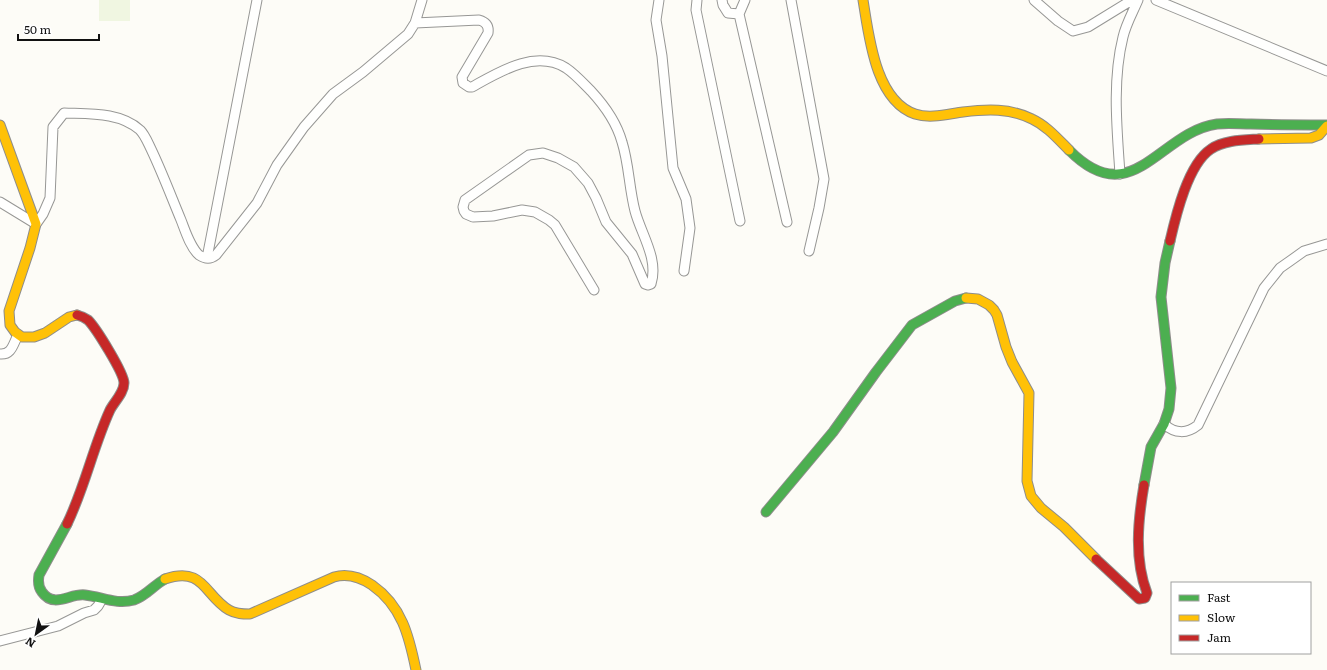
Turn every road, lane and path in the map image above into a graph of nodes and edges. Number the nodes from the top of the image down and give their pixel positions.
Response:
1 (257, 0) edge
2 (422, 0) edge
3 (659, 0) edge
4 (697, 0) edge
5 (722, 0) edge
6 (744, 0) edge
7 (790, 0) edge
8 (863, 0) edge
9 (1034, 0) edge
10 (1132, 0) edge
11 (1138, 0) edge
12 (1156, 0) edge
13 (740, 14) junction
14 (415, 23) junction
15 (1327, 71) edge
16 (0, 125) edge
17 (1327, 125) edge
18 (1120, 174) junction
19 (0, 202) edge
20 (740, 221) dead end
21 (787, 222) dead end
22 (36, 224) junction
23 (1327, 244) edge
24 (809, 251) dead end
25 (207, 258) junction
26 (684, 271) dead end
27 (594, 290) dead end
28 (18, 335) junction
29 (0, 354) edge
30 (1164, 424) junction
31 (766, 512) dead end
32 (102, 599) junction
33 (0, 640) edge
34 (416, 670) edge

1 - 25 street
2 - 14 street
3 - 26 street
4 - 20 street
5 - 13 street
6 - 13 street
7 - 24 street
8 - 18 street
9 - 10 street
11 - 18 street
12 - 15 street
13 - 21 street
14 - 25 street
14 - 27 street
16 - 22 street
17 - 18 street
17 - 30 street
19 - 22 street
22 - 25 street
22 - 28 street
23 - 30 street
28 - 29 street
28 - 32 street
30 - 31 street
32 - 33 street
32 - 34 street

